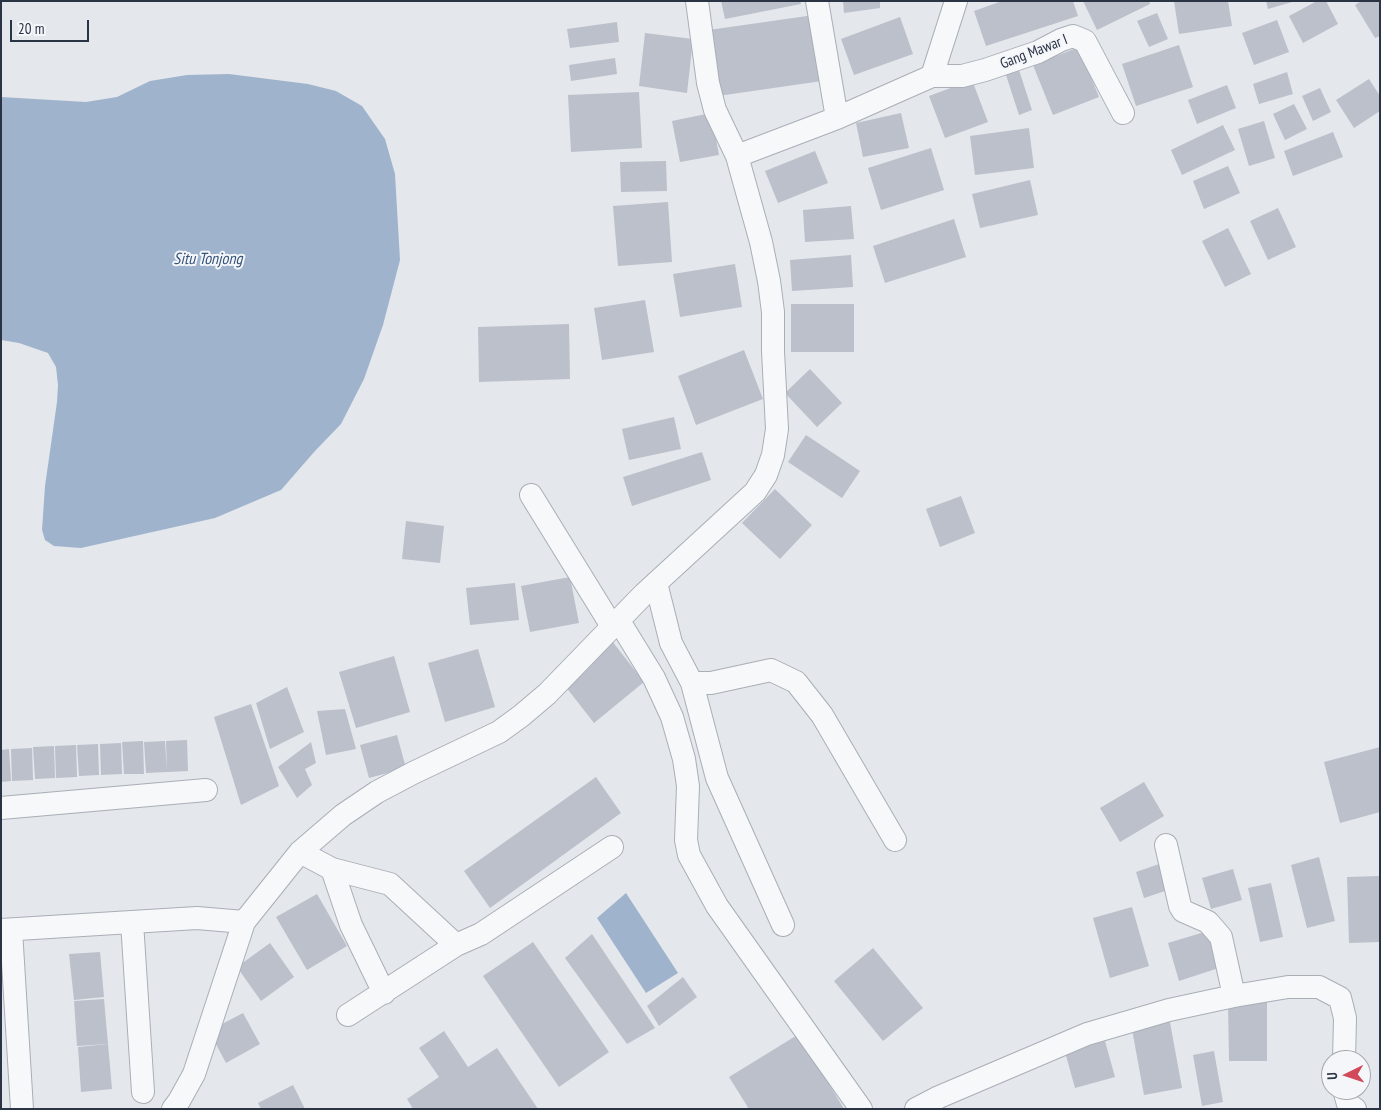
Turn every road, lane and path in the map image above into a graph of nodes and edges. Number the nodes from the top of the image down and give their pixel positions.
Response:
1 (697, 1) edge
2 (817, 1) edge
3 (956, 1) edge
4 (932, 76) junction
5 (1123, 113) dead end
6 (837, 118) junction
7 (737, 156) junction
8 (531, 495) dead end
9 (656, 583) junction
10 (616, 624) junction
11 (692, 683) junction
12 (206, 790) dead end
13 (1, 808) edge
14 (895, 840) dead end
15 (1166, 846) dead end
16 (612, 847) dead end
17 (300, 852) junction
18 (332, 869) junction
19 (132, 922) junction
20 (244, 922) junction
21 (784, 925) dead end
22 (6, 930) edge
23 (456, 945) junction
24 (384, 992) junction
25 (1234, 996) junction
26 (348, 1015) dead end
27 (1344, 1050) edge
28 (143, 1092) dead end
29 (1347, 1100) edge
30 (22, 1109) edge
31 (173, 1109) edge
32 (861, 1109) edge
33 (916, 1109) edge
34 (1356, 1109) edge

1 - 7 street
2 - 6 street
3 - 4 street
4 - 5 street, Gang Mawar I
4 - 6 street
6 - 7 street
7 - 9 street
8 - 10 street
9 - 10 street
9 - 11 street
10 - 17 street
10 - 32 street
11 - 14 street
11 - 21 street
12 - 13 street
15 - 25 street
16 - 23 street
17 - 18 street
17 - 20 street
18 - 23 street
18 - 24 street
19 - 20 street
19 - 22 street
19 - 28 street
20 - 31 street
22 - 30 street
23 - 24 street
24 - 26 street
25 - 27 street
25 - 33 street
29 - 34 street

